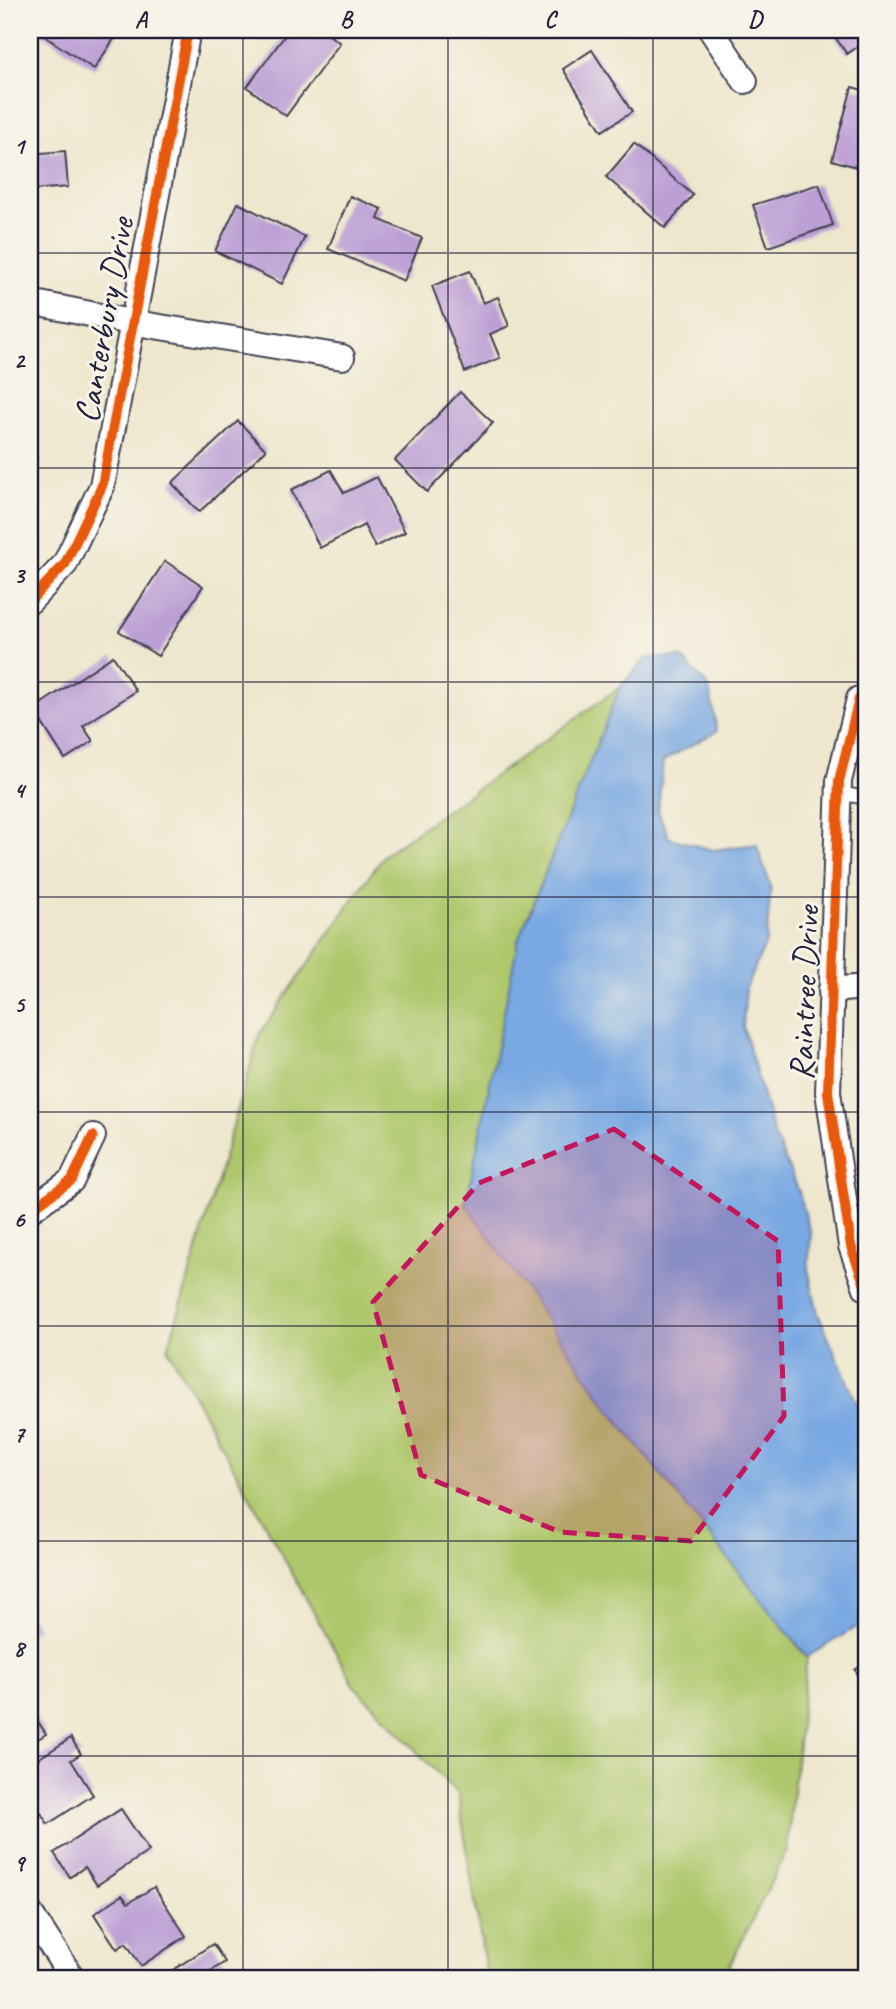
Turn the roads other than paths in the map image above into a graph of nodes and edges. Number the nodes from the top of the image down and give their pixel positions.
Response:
1 (188, 30) edge
2 (711, 30) edge
3 (745, 81) dead end
4 (30, 302) edge
5 (130, 322) junction
6 (342, 357) dead end
7 (30, 601) edge
8 (859, 699) dead end
9 (839, 793) junction
10 (866, 798) edge
11 (866, 987) edge
12 (831, 990) junction
13 (93, 1136) dead end
14 (30, 1210) edge
15 (866, 1288) edge
16 (30, 1913) edge
17 (73, 1979) edge

1 - 5 street, Canterbury Drive
2 - 3 street
4 - 5 street
5 - 6 street
5 - 7 street, Canterbury Drive
8 - 9 street, Raintree Drive
9 - 10 lane
9 - 12 street, Raintree Drive
11 - 12 street
12 - 15 street, Raintree Drive
13 - 14 street
16 - 17 street

